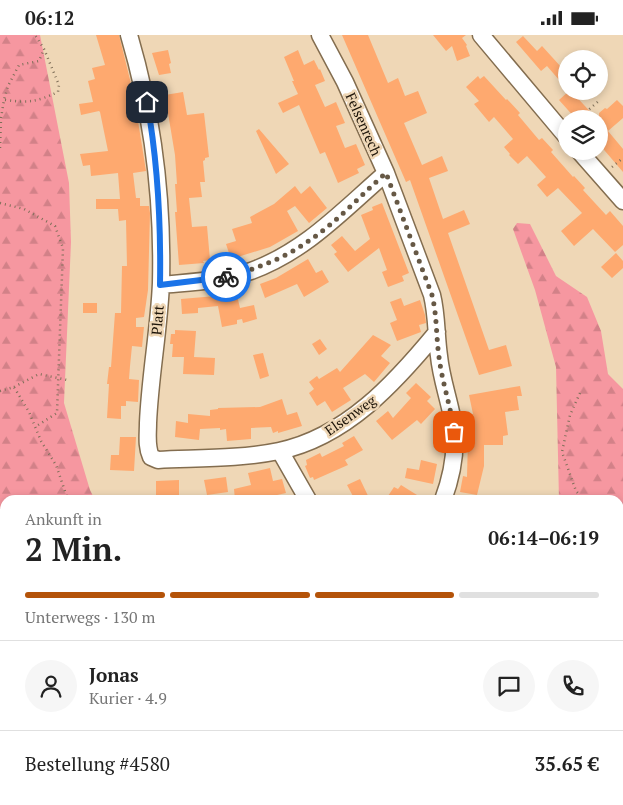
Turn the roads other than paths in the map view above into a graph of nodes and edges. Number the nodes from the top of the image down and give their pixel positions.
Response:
1 (129, 35) edge
2 (320, 35) edge
3 (480, 35) edge
4 (558, 127) edge
5 (587, 160) edge
6 (386, 173) junction
7 (623, 201) edge
8 (160, 285) junction
9 (437, 332) junction
10 (280, 451) junction
11 (151, 457) joint
12 (305, 495) edge
13 (445, 495) edge

1 - 8 street, Platt
2 - 6 street, Felsenrech
3 - 4 street
5 - 7 street
6 - 8 street
6 - 9 street, Felsenrech
8 - 11 street, Platt
9 - 10 street, Elsenweg
9 - 13 street, Felsenrech
10 - 11 street, Elsenweg
10 - 12 street

